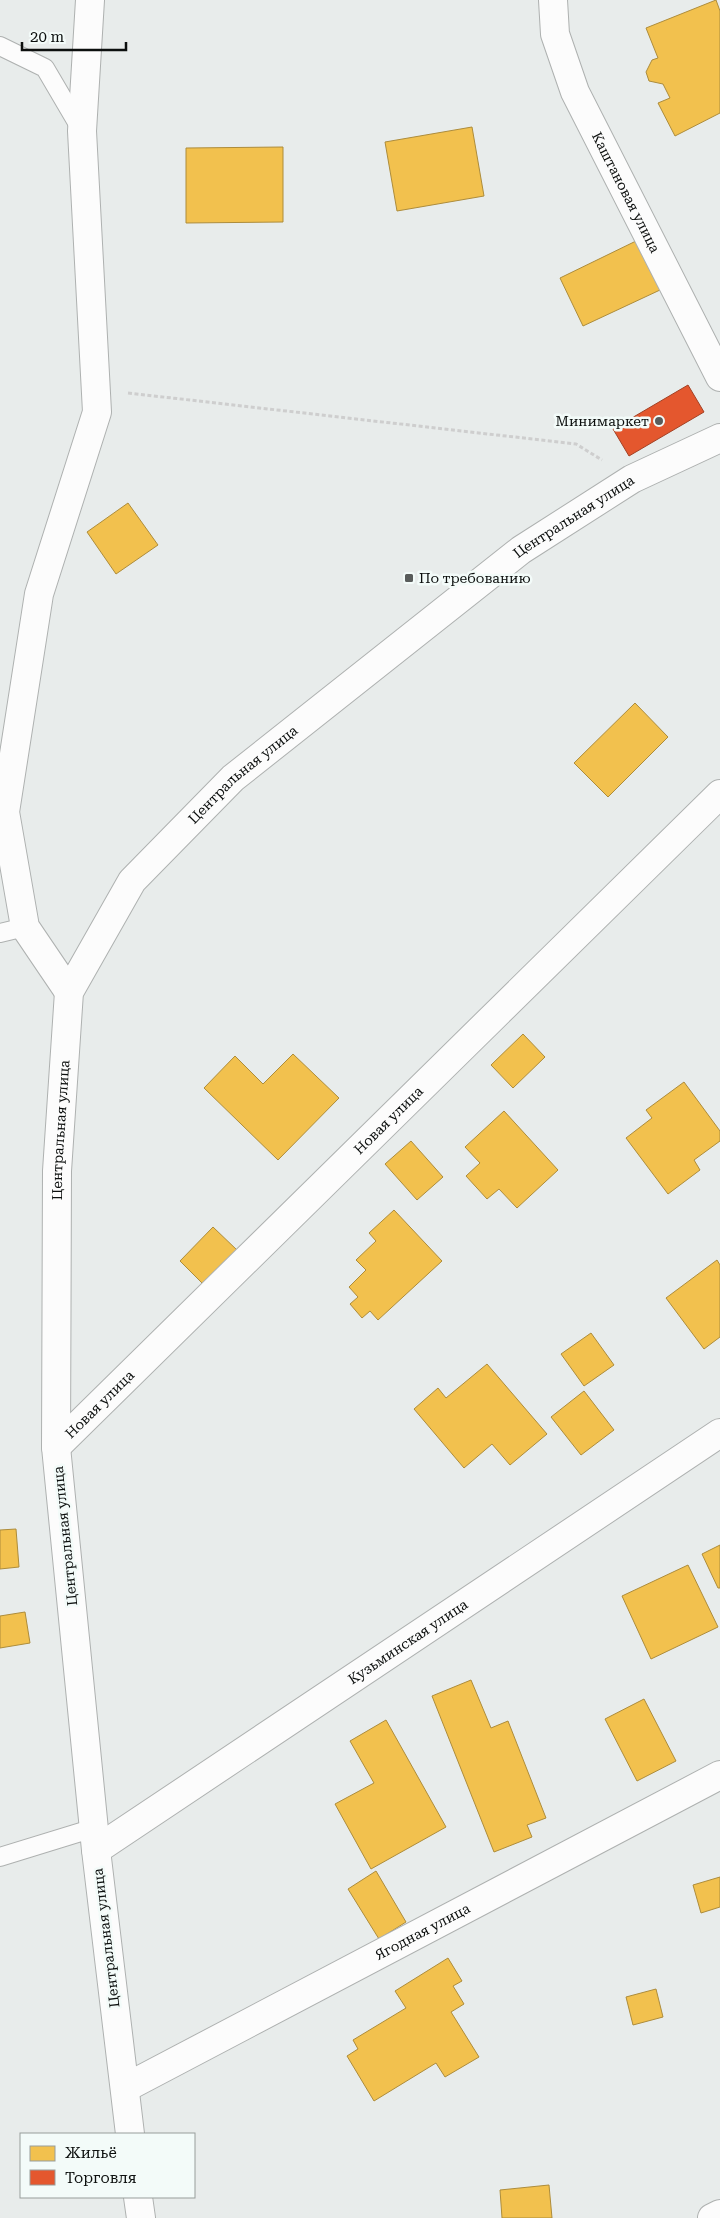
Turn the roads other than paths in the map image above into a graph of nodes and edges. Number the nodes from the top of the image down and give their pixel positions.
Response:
1 (90, 0) edge
2 (553, 0) edge
3 (0, 46) edge
4 (82, 131) junction
5 (720, 377) edge
6 (720, 438) edge
7 (720, 794) edge
8 (13, 930) edge
9 (69, 992) junction
10 (720, 1433) edge
11 (56, 1447) junction
12 (720, 1775) edge
13 (95, 1839) junction
14 (0, 1857) edge
15 (125, 2088) junction
16 (130, 2133) edge
17 (138, 2198) edge
18 (720, 2214) edge
19 (141, 2218) edge
20 (712, 2218) edge

1 - 4 street
2 - 5 street, Каштановая улица
3 - 4 lane
4 - 8 street
6 - 9 street, Центральная улица
7 - 11 street, Новая улица
8 - 9 street
9 - 11 street, Центральная улица
10 - 13 street, Кузьминская улица
11 - 13 street, Центральная улица
12 - 15 street, Ягодная улица
13 - 14 lane
13 - 15 street, Центральная улица
15 - 16 street, Центральная улица
17 - 19 street
18 - 20 street

